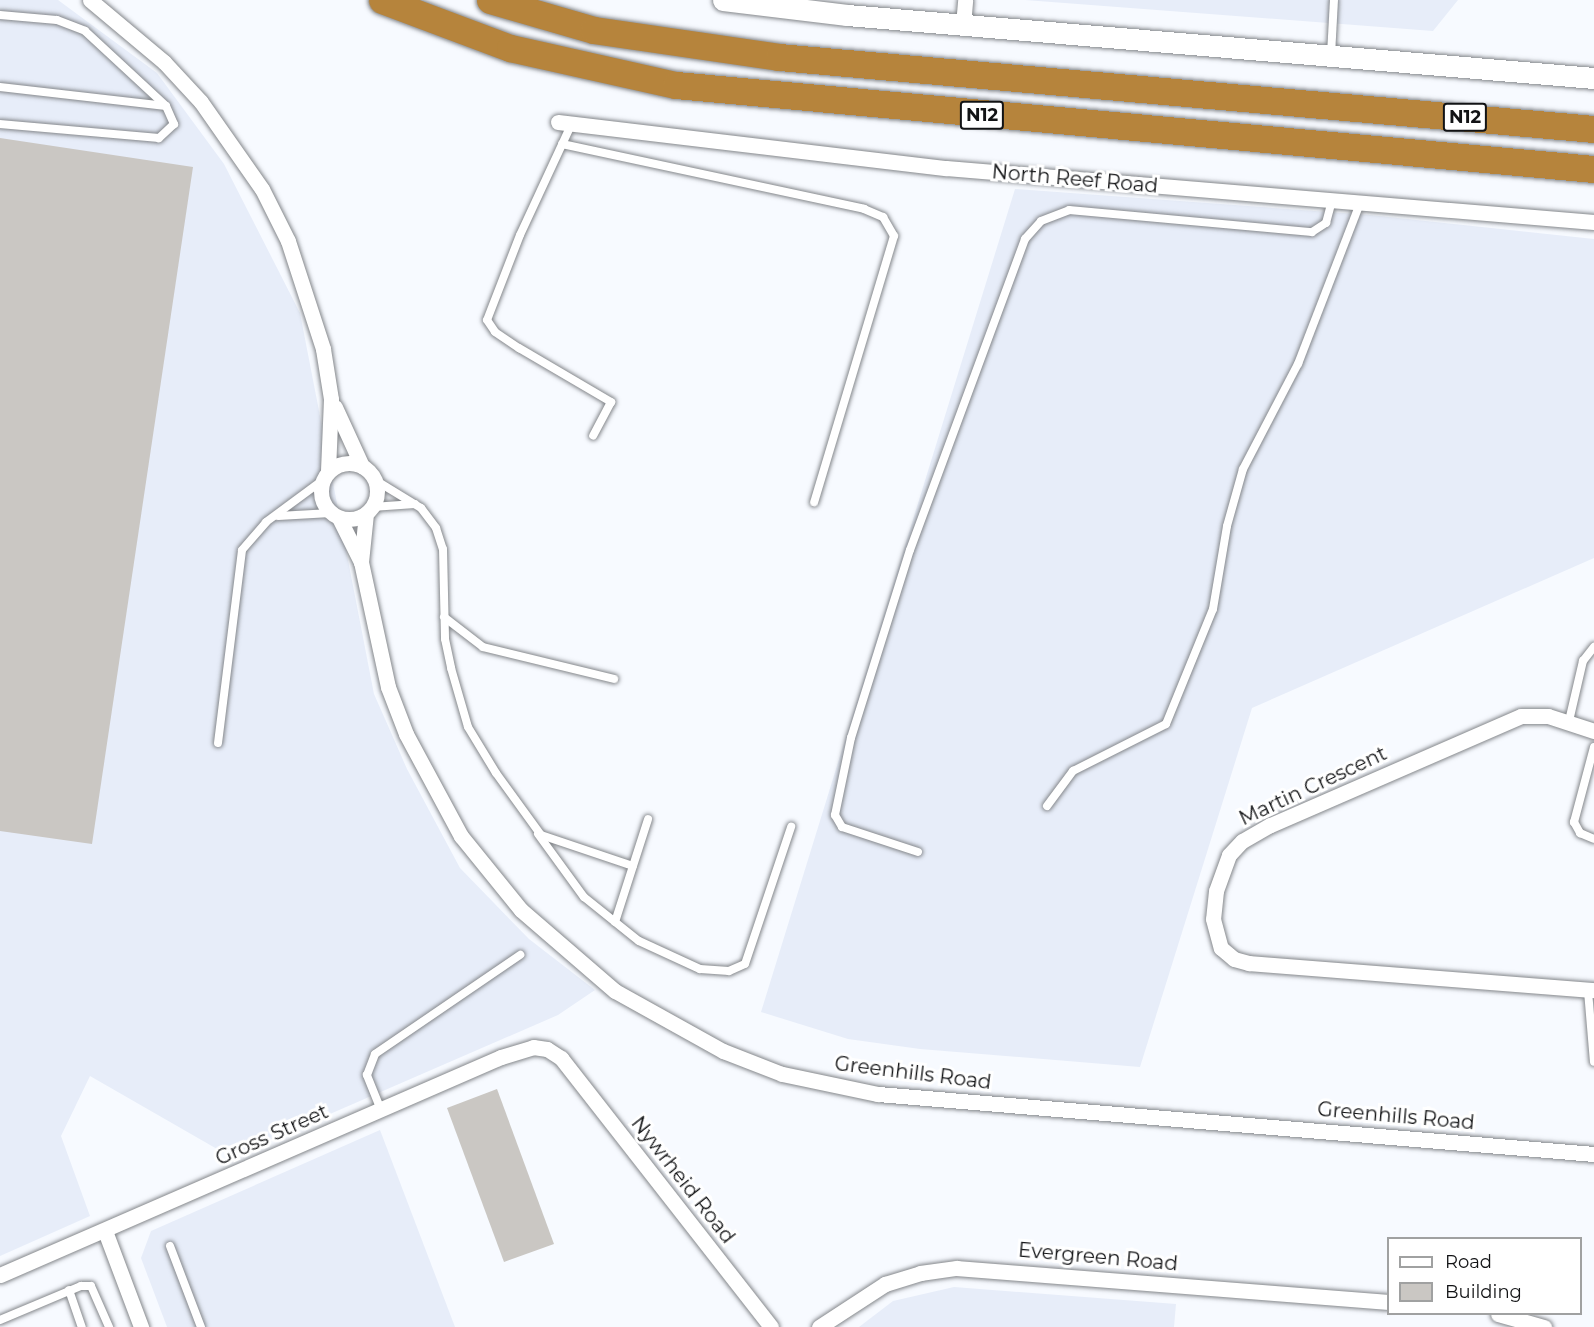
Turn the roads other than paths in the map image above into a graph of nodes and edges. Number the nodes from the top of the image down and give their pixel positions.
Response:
1 (90, 0) edge
2 (382, 0) edge
3 (490, 0) edge
4 (723, 0) edge
5 (965, 0) edge
6 (1334, 0) edge
7 (0, 15) edge
8 (963, 25) junction
9 (1331, 56) junction
10 (1594, 78) edge
11 (0, 87) edge
12 (166, 106) junction
13 (565, 123) joint
14 (0, 124) edge
15 (1594, 129) edge
16 (562, 144) junction
17 (1594, 169) edge
18 (1332, 200) junction
19 (1360, 203) junction
20 (1594, 222) edge
21 (331, 399) junction
22 (592, 436) dead end
23 (362, 466) junction
24 (325, 476) junction
25 (375, 480) junction
26 (814, 502) dead end
27 (415, 504) junction
28 (369, 510) junction
29 (335, 515) junction
30 (276, 516) junction
31 (361, 562) junction
32 (444, 616) junction
33 (1594, 647) edge
34 (614, 679) dead end
35 (1569, 721) junction
36 (1594, 731) edge
37 (218, 742) dead end
38 (1594, 747) edge
39 (1047, 806) dead end
40 (648, 819) dead end
41 (791, 827) dead end
42 (535, 830) junction
43 (1594, 839) edge
44 (918, 852) dead end
45 (633, 866) junction
46 (615, 922) junction
47 (520, 955) dead end
48 (1591, 990) edge
49 (561, 1058) joint
50 (1594, 1062) edge
51 (381, 1110) junction
52 (1594, 1154) edge
53 (105, 1231) junction
54 (170, 1246) dead end
55 (0, 1275) edge
56 (69, 1290) junction
57 (1387, 1302) edge
58 (1502, 1315) edge
59 (0, 1320) edge
60 (82, 1327) edge
61 (109, 1327) edge
62 (141, 1327) edge
63 (201, 1327) edge
64 (771, 1327) edge
65 (819, 1327) edge
66 (1544, 1327) edge

1 - 21 street
2 - 17 highway, N12
3 - 15 highway, N12
4 - 8 main road
5 - 8 street
6 - 9 lane
7 - 12 lane
8 - 9 main road
9 - 10 main road
11 - 12 lane
12 - 14 lane
13 - 16 lane
13 - 18 street, North Reef Road
16 - 22 lane
16 - 26 lane
18 - 19 street, North Reef Road
18 - 44 lane
19 - 20 street, North Reef Road
19 - 39 lane
21 - 23 street
21 - 24 street
23 - 24 street
23 - 25 street
24 - 29 street
24 - 30 lane
25 - 27 lane
25 - 28 street
27 - 28 lane
27 - 32 lane
28 - 29 street
28 - 31 street, Greenhills Road
29 - 30 lane
29 - 31 street, Greenhills Road
30 - 37 lane
31 - 52 street, Greenhills Road
32 - 34 lane
32 - 42 lane
33 - 35 lane
35 - 36 street, Martin Crescent
35 - 48 street, Martin Crescent
38 - 43 lane
40 - 45 lane
41 - 46 lane
42 - 45 lane
42 - 46 lane
45 - 46 lane
47 - 51 lane
48 - 50 lane
49 - 51 street, Gross Street
49 - 64 street, Nywrheid Road
51 - 53 street, Gross Street
53 - 55 street, Gross Street
53 - 62 street
54 - 63 lane
56 - 59 lane
56 - 60 lane
56 - 61 lane
57 - 65 street, Evergreen Road
58 - 66 street

